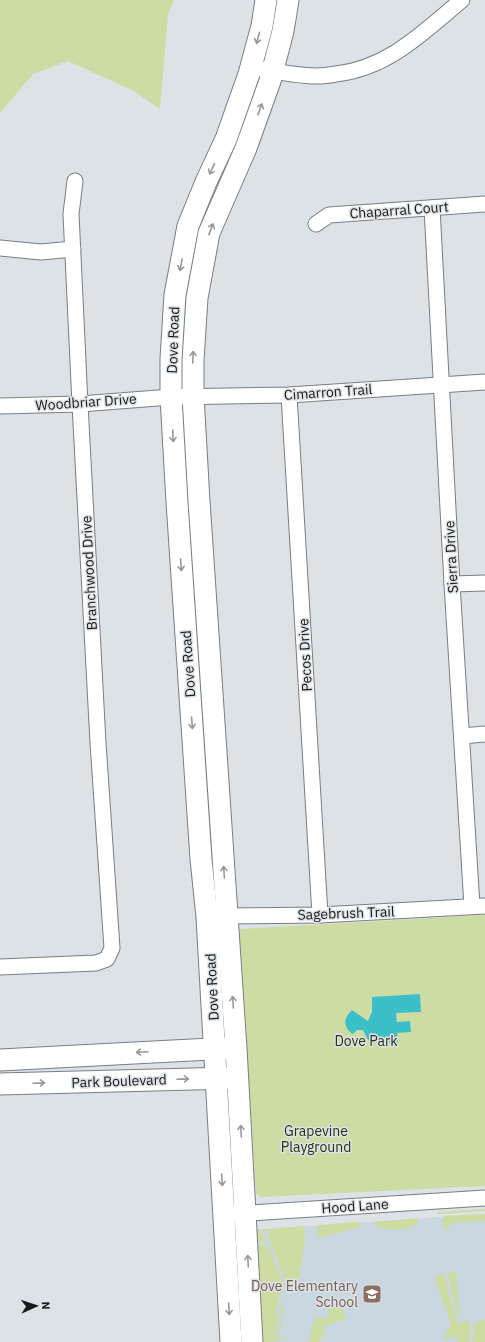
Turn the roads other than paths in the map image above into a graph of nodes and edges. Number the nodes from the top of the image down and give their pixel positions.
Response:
1 (266, 0) edge
2 (288, 0) edge
3 (462, 0) edge
4 (251, 67) junction
5 (273, 71) junction
6 (226, 139) junction
7 (246, 148) junction
8 (75, 181) dead end
9 (485, 204) edge
10 (432, 208) junction
11 (316, 224) dead end
12 (0, 248) edge
13 (73, 249) junction
14 (485, 382) edge
15 (441, 385) junction
16 (289, 395) junction
17 (193, 396) junction
18 (172, 397) junction
19 (80, 404) junction
20 (0, 406) edge
21 (485, 583) edge
22 (452, 584) junction
23 (485, 734) edge
24 (462, 736) junction
25 (478, 906) edge
26 (320, 915) junction
27 (217, 916) junction
28 (0, 967) edge
29 (236, 1048) junction
30 (215, 1049) junction
31 (0, 1060) edge
32 (238, 1077) junction
33 (217, 1078) junction
34 (0, 1084) edge
35 (485, 1198) edge
36 (245, 1213) junction
37 (224, 1214) junction
38 (231, 1342) edge
39 (252, 1342) edge

1 -> 4 main road, Dove Road
2 - 5 main road, Dove Road
3 - 5 street
4 - 5 street
4 - 6 main road, Dove Road
7 -> 5 main road, Dove Road
6 - 7 main road
6 -> 18 main road, Dove Road
17 -> 7 main road, Dove Road
8 - 13 street, Branchwood Drive
9 - 10 street, Chaparral Court
10 - 11 street, Chaparral Court
10 - 15 street, Sierra Drive
12 - 13 street
13 - 19 street, Branchwood Drive
14 - 15 street, Cimarron Trail
15 - 16 street, Cimarron Trail
15 - 22 street, Sierra Drive
16 - 17 street, Cimarron Trail
16 - 26 street, Pecos Drive
17 - 18 street, Cimarron Trail
27 -> 17 main road, Dove Road
18 - 19 street, Woodbriar Drive
18 -> 27 main road, Dove Road
19 - 20 street, Woodbriar Drive
19 - 28 street, Branchwood Drive
21 - 22 street
22 - 24 street, Sierra Drive
23 - 24 street
24 - 25 street, Sierra Drive
25 - 26 street, Sagebrush Trail
26 - 27 street, Sagebrush Trail
29 -> 27 main road, Dove Road
27 - 30 main road, Dove Road
29 - 30 main road, Park Boulevard
29 - 32 main road, Dove Road
30 -> 31 main road, Park Boulevard
30 - 33 main road, Dove Road
32 - 33 main road, Park Boulevard
36 -> 32 main road, Dove Road
34 -> 33 main road, Park Boulevard
33 -> 37 main road, Dove Road
35 - 36 street, Hood Lane
36 - 37 street, Hood Lane
39 -> 36 main road, Dove Road
37 -> 38 main road, Dove Road

